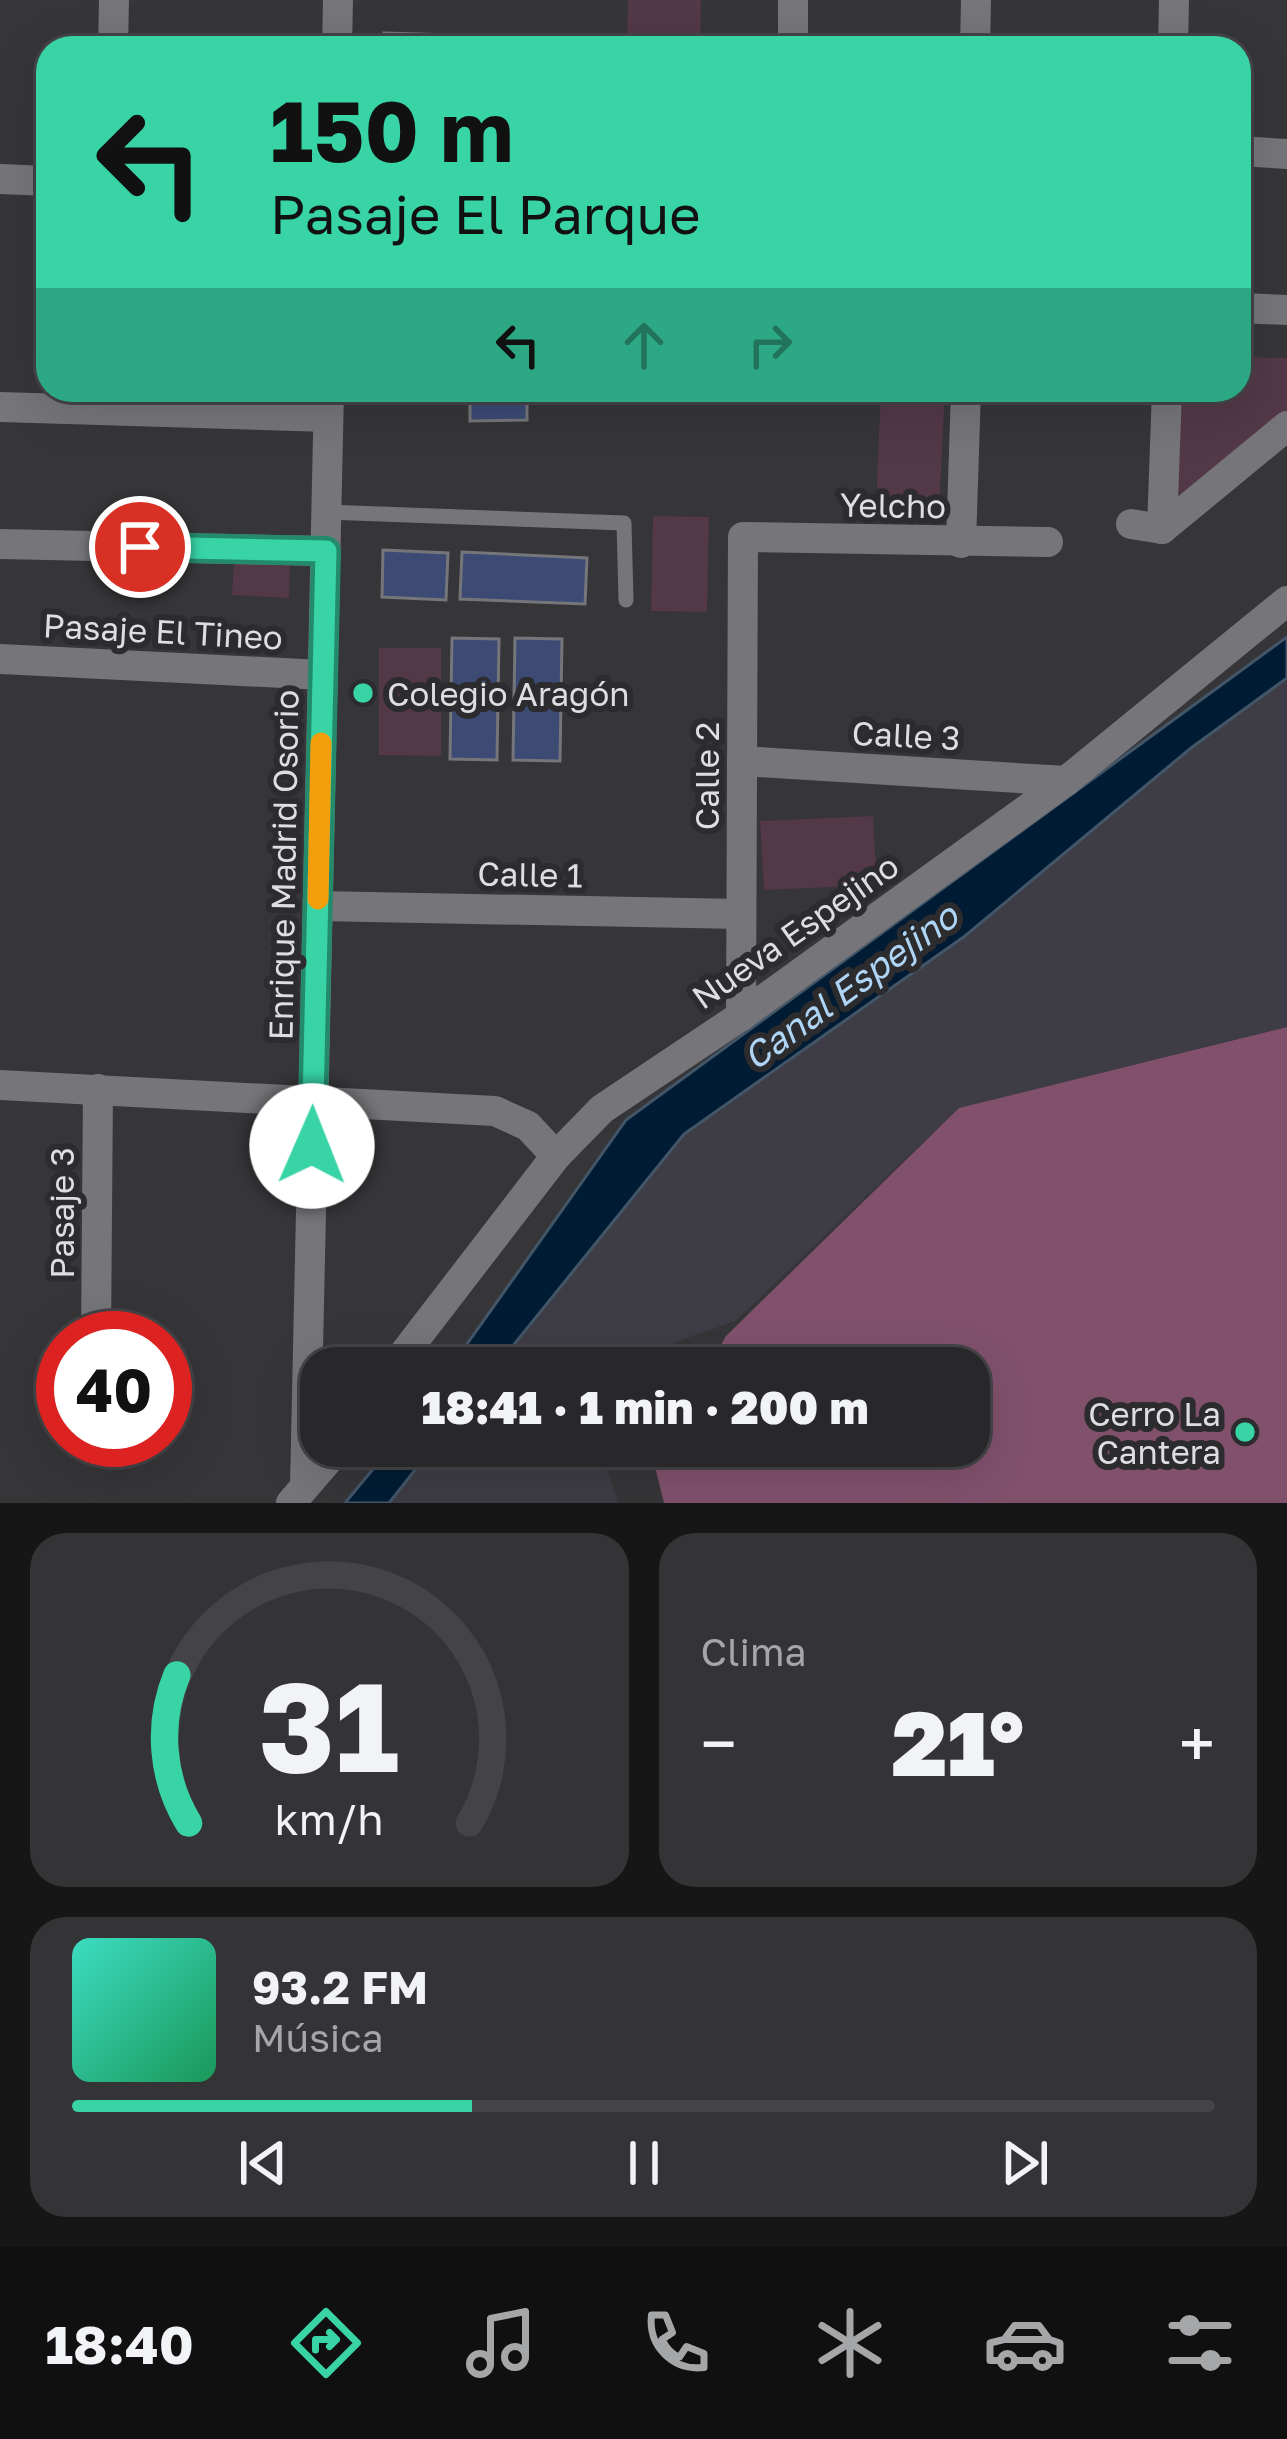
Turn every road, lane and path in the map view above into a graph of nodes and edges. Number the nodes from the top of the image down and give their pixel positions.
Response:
1 (114, 0) edge
2 (338, 0) edge
3 (793, 0) edge
4 (976, 0) edge
5 (1174, 0) edge
6 (113, 36) edge
7 (337, 36) edge
8 (793, 36) edge
9 (975, 36) edge
10 (1173, 36) edge
11 (1251, 152) edge
12 (1287, 154) edge
13 (0, 179) edge
14 (36, 180) edge
15 (1251, 308) edge
16 (1287, 310) edge
17 (966, 402) edge
18 (1167, 402) edge
19 (329, 404) edge
20 (0, 407) edge
21 (1287, 426) edge
22 (326, 512) junction
23 (1131, 524) dead end
24 (1162, 529) junction
25 (743, 537) joint
26 (1048, 542) dead end
27 (962, 543) junction
28 (0, 544) edge
29 (326, 551) junction
30 (626, 600) dead end
31 (1287, 601) edge
32 (0, 659) edge
33 (323, 675) junction
34 (742, 761) junction
35 (1066, 781) junction
36 (317, 906) junction
37 (741, 914) junction
38 (741, 1016) junction
39 (0, 1085) edge
40 (98, 1089) junction
41 (314, 1098) junction
42 (556, 1156) junction
43 (96, 1311) edge
44 (314, 1347) edge
45 (409, 1347) edge
46 (322, 1467) edge
47 (298, 1494) edge

1 - 6 street
2 - 7 street
3 - 8 street
4 - 9 street
5 - 10 street
11 - 12 street
13 - 14 street
15 - 16 street
17 - 27 street, Yelcho
18 - 24 street
19 - 20 street
19 - 22 street, Enrique Madrid Osorio
21 - 24 street
22 - 29 street, Enrique Madrid Osorio
22 - 30 lane
23 - 24 street
25 - 27 street, Yelcho
25 - 34 street, Calle 2
26 - 27 street
28 - 29 street
29 - 33 street, Enrique Madrid Osorio
31 - 35 street, Nueva Espejino
32 - 33 street, Pasaje El Tineo
33 - 36 street, Enrique Madrid Osorio
34 - 35 street, Calle 3
34 - 37 street, Calle 2
35 - 38 street, Nueva Espejino
36 - 37 street, Calle 1
36 - 41 street, Enrique Madrid Osorio
37 - 38 street, Calle 2
38 - 42 street, Nueva Espejino
39 - 40 street
40 - 41 street
40 - 43 street, Pasaje 3
41 - 42 street
41 - 44 street, Enrique Madrid Osorio
42 - 45 street, Nueva Espejino
46 - 47 street

